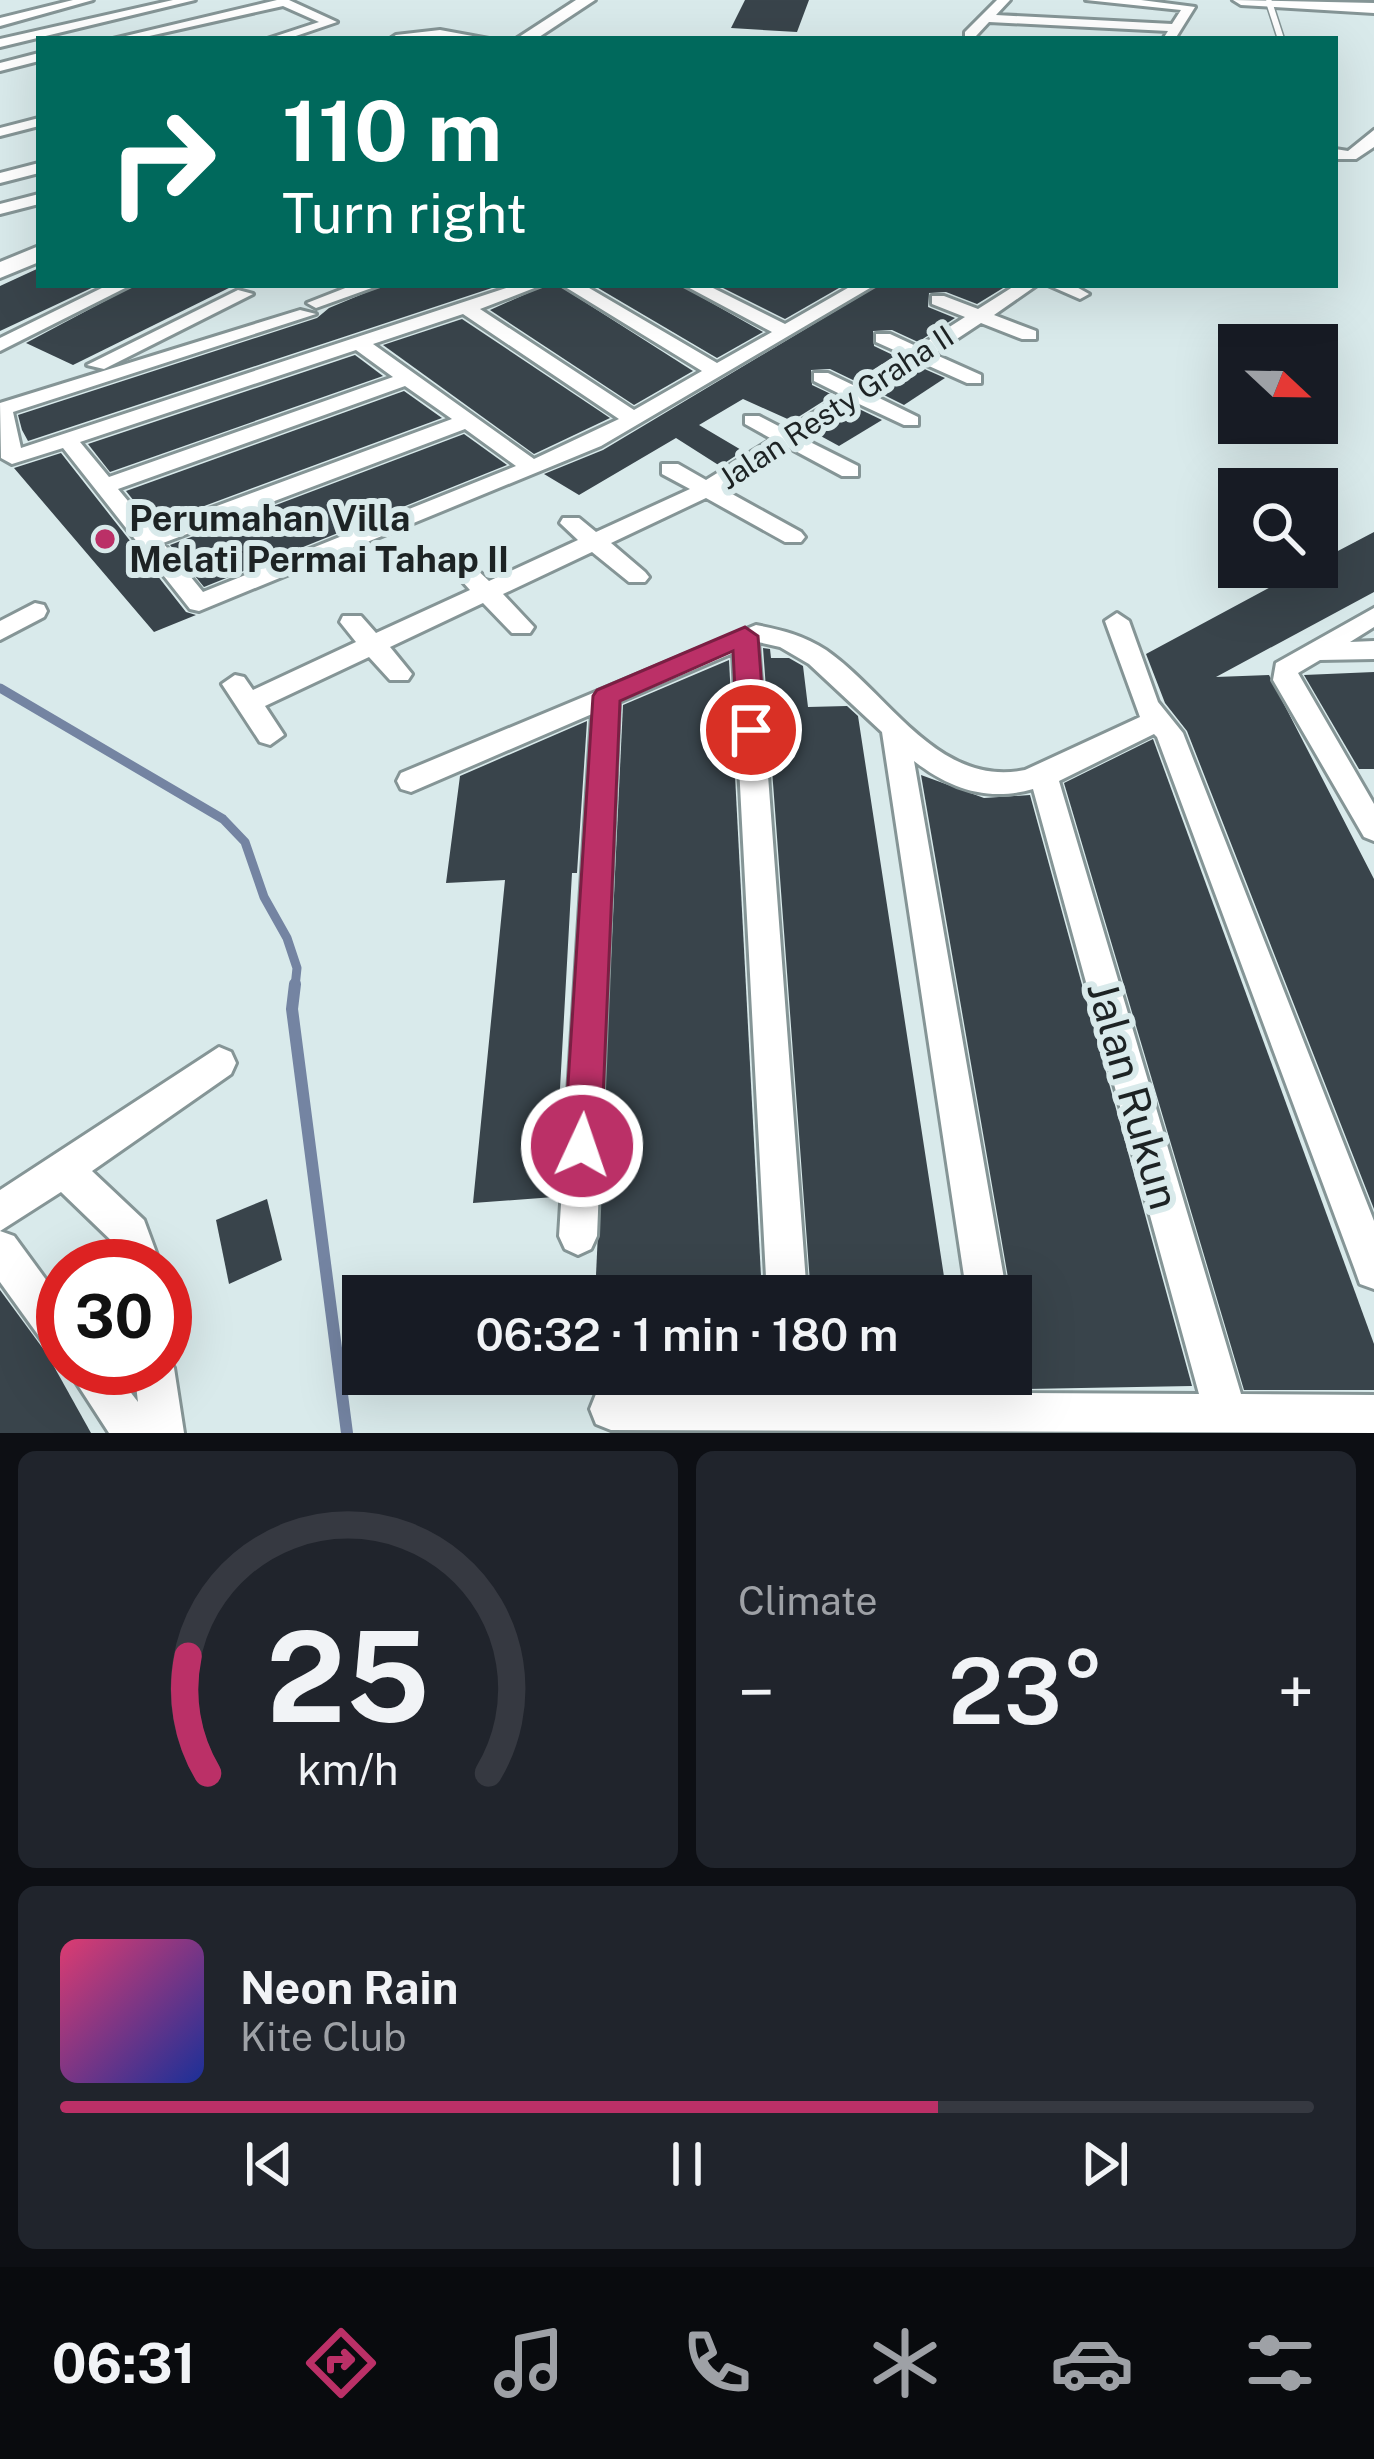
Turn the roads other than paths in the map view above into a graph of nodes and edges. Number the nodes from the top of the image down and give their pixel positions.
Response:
1 (87, 0) edge
2 (188, 0) edge
3 (586, 0) edge
4 (1004, 0) edge
5 (1092, 0) edge
6 (1241, 0) edge
7 (1297, 1) edge
8 (1269, 2) edge
9 (1374, 8) edge
10 (989, 18) junction
11 (0, 22) edge
12 (1173, 33) edge
13 (132, 36) edge
14 (282, 36) edge
15 (422, 36) edge
16 (457, 36) edge
17 (529, 36) edge
18 (970, 36) edge
19 (1280, 36) edge
20 (0, 43) edge
21 (36, 58) edge
22 (0, 67) edge
23 (31, 125) edge
24 (0, 132) edge
25 (1374, 134) edge
26 (0, 148) edge
27 (1338, 154) edge
28 (36, 169) edge
29 (0, 178) edge
30 (36, 200) edge
31 (0, 209) edge
32 (36, 255) edge
33 (0, 271) edge
34 (116, 288) edge
35 (357, 288) edge
36 (524, 288) edge
37 (576, 288) edge
38 (699, 288) edge
39 (856, 288) edge
40 (1023, 288) edge
41 (1065, 288) edge
42 (1081, 294) dead end
43 (245, 297) edge
44 (938, 300) dead end
45 (465, 307) junction
46 (978, 316) junction
47 (784, 332) junction
48 (1029, 335) dead end
49 (883, 338) dead end
50 (357, 343) junction
51 (0, 345) edge
52 (916, 354) junction
53 (84, 371) dead end
54 (716, 371) junction
55 (821, 377) dead end
56 (408, 378) junction
57 (974, 379) dead end
58 (855, 394) junction
59 (633, 419) junction
60 (752, 420) dead end
61 (467, 421) junction
62 (911, 421) dead end
63 (67, 440) junction
64 (791, 440) junction
65 (532, 467) junction
66 (670, 469) dead end
67 (850, 472) dead end
68 (104, 486) junction
69 (706, 490) junction
70 (571, 523) dead end
71 (793, 538) dead end
72 (148, 540) junction
73 (592, 540) junction
74 (466, 572) dead end
75 (637, 578) dead end
76 (485, 591) junction
77 (35, 611) dead end
78 (1374, 616) edge
79 (1117, 621) dead end
80 (352, 622) dead end
81 (521, 627) dead end
82 (0, 632) edge
83 (745, 636) junction
84 (373, 645) junction
85 (1374, 650) edge
86 (1321, 651) junction
87 (399, 674) dead end
88 (606, 696) junction
89 (1159, 719) junction
90 (895, 730) junction
91 (270, 735) dead end
92 (1043, 776) junction
93 (411, 782) dead end
94 (1362, 783) edge
95 (1374, 829) edge
96 (219, 1063) dead end
97 (63, 1169) junction
98 (0, 1212) edge
99 (578, 1236) dead end
100 (133, 1239) edge
101 (0, 1250) edge
102 (1374, 1270) edge
103 (787, 1275) edge
104 (984, 1275) edge
105 (36, 1299) edge
106 (107, 1395) edge
107 (158, 1395) edge
108 (782, 1395) edge
109 (810, 1395) edge
110 (1005, 1407) edge
111 (611, 1409) dead end
112 (1374, 1416) edge
113 (1228, 1424) edge
114 (135, 1433) edge
115 (163, 1433) edge

1 - 11 street
2 - 20 street
3 - 17 main road
4 - 10 street
5 - 12 street
6 - 8 main road
7 - 8 main road
7 - 9 main road
8 - 19 lane
10 - 12 street
10 - 18 street
13 - 14 street
15 - 16 street
21 - 22 street
23 - 24 street
23 - 26 street
25 - 27 street
28 - 29 street
30 - 31 street
32 - 33 main road
34 - 51 street
35 - 63 street
36 - 45 street
37 - 54 street
38 - 47 street
39 - 47 street
40 - 46 street, Jalan Resty Graha II
41 - 42 street
43 - 53 street
44 - 46 street
45 - 50 street
45 - 59 street
46 - 48 street
46 - 52 street, Jalan Resty Graha II
47 - 54 street
49 - 52 street
50 - 56 street
50 - 63 street
52 - 57 street
52 - 58 street, Jalan Resty Graha II
54 - 59 street
55 - 58 street
56 - 61 street
56 - 68 street
58 - 62 street
58 - 64 street, Jalan Resty Graha II
59 - 65 street
60 - 64 street
61 - 65 street
61 - 72 street
63 - 68 street
64 - 67 street
64 - 69 street, Jalan Resty Graha II
65 - 72 street
66 - 69 street
68 - 72 street
69 - 71 street
69 - 73 street, Jalan Resty Graha II
70 - 73 street
73 - 75 street
73 - 76 street, Jalan Resty Graha II
74 - 76 street
76 - 81 street
76 - 84 street, Jalan Resty Graha II
77 - 82 street
78 - 86 street
79 - 89 street
80 - 84 street
83 - 88 street
83 - 90 street
83 - 103 street
84 - 87 street
84 - 91 street, Jalan Resty Graha II
85 - 86 street
86 - 94 street
88 - 93 street
88 - 99 street
89 - 92 street
89 - 102 street
90 - 92 street
90 - 104 street
92 - 113 street, Jalan Rukun
94 - 95 street
96 - 97 street
97 - 98 street
97 - 100 street
101 - 105 street
106 - 114 street
107 - 115 street
108 - 111 street
109 - 110 street
110 - 113 street
112 - 113 street

